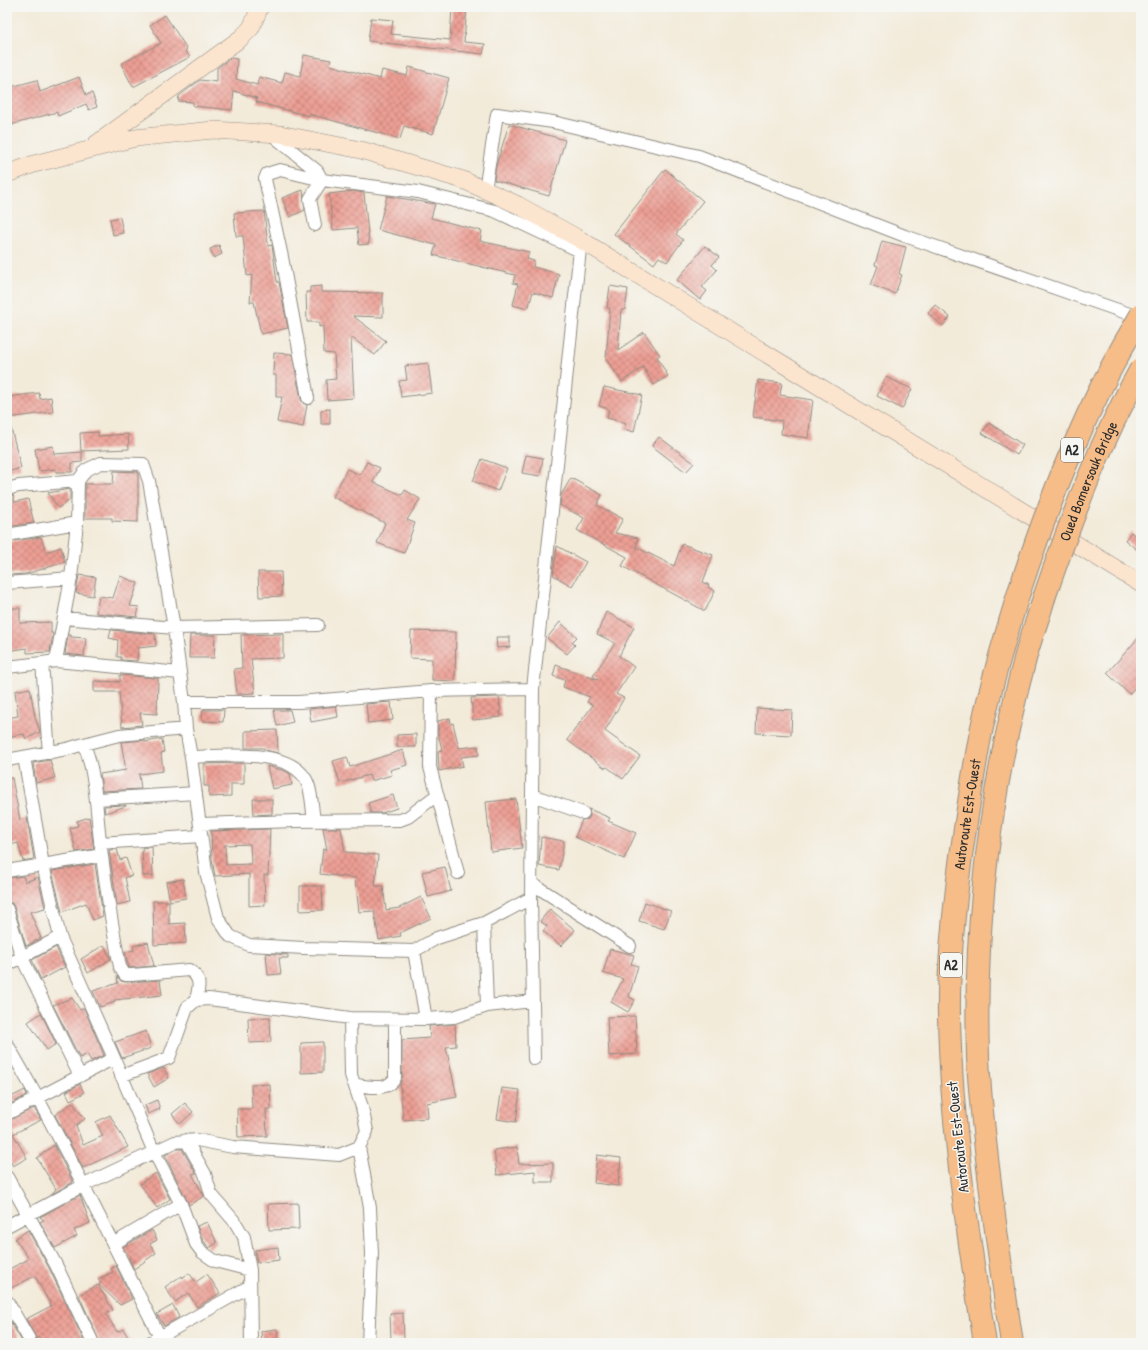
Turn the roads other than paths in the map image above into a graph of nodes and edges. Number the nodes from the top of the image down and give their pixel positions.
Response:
1 (260, 7) edge
2 (270, 133) junction
3 (88, 150) junction
4 (7, 174) edge
5 (322, 180) junction
6 (485, 190) junction
7 (315, 225) dead end
8 (580, 246) junction
9 (1141, 315) edge
10 (1141, 318) edge
11 (1141, 369) edge
12 (308, 398) dead end
13 (78, 481) junction
14 (7, 489) edge
15 (77, 523) junction
16 (7, 535) edge
17 (71, 578) junction
18 (7, 584) edge
19 (1141, 584) edge
20 (1044, 598) joint
21 (64, 618) junction
22 (318, 625) dead end
23 (174, 628) junction
24 (56, 661) junction
25 (42, 663) junction
26 (7, 667) edge
27 (180, 673) junction
28 (533, 689) junction
29 (431, 691) junction
30 (184, 702) junction
31 (186, 729) junction
32 (84, 744) junction
33 (48, 753) junction
34 (24, 757) junction
35 (191, 757) junction
36 (7, 760) edge
37 (196, 793) junction
38 (437, 795) junction
39 (532, 795) junction
40 (97, 799) junction
41 (583, 813) dead end
42 (314, 820) junction
43 (201, 830) junction
44 (101, 849) junction
45 (43, 865) junction
46 (7, 871) edge
47 (458, 873) dead end
48 (531, 883) junction
49 (531, 898) junction
50 (7, 909) edge
51 (484, 923) junction
52 (60, 937) junction
53 (630, 946) dead end
54 (414, 951) junction
55 (22, 958) junction
56 (7, 965) edge
57 (196, 1000) junction
58 (533, 1001) junction
59 (487, 1006) junction
60 (350, 1018) junction
61 (395, 1019) junction
62 (426, 1019) junction
63 (7, 1044) edge
64 (114, 1058) junction
65 (534, 1059) dead end
66 (80, 1076) junction
67 (121, 1076) junction
68 (355, 1086) junction
69 (38, 1098) junction
70 (7, 1114) edge
71 (186, 1140) junction
72 (358, 1147) junction
73 (154, 1152) junction
74 (7, 1177) edge
75 (84, 1185) junction
76 (181, 1204) junction
77 (28, 1215) junction
78 (7, 1226) edge
79 (113, 1244) junction
80 (250, 1270) junction
81 (250, 1286) junction
82 (7, 1301) edge
83 (160, 1337) junction
84 (29, 1339) dead end
85 (93, 1343) edge
86 (149, 1343) edge
87 (251, 1343) edge
88 (368, 1343) edge
89 (985, 1343) edge
90 (1012, 1343) edge

1 - 3 main road
2 - 3 main road
2 - 5 street
2 - 6 main road
3 - 4 main road
5 - 7 street
5 - 8 street
5 - 12 street
6 - 8 main road
6 - 10 street
8 - 19 main road
8 - 28 street
9 - 89 highway, Autoroute Est-Ouest / A2, bridge
11 - 20 highway, Oued Bomersouk Bridge / A2, bridge
13 - 14 street
13 - 15 street
13 - 23 street
15 - 16 street
15 - 17 street
17 - 18 street
17 - 21 street
20 - 90 highway, Autoroute Est-Ouest / A2
21 - 23 street
21 - 24 street
22 - 23 street
23 - 27 street
24 - 25 street
24 - 27 street
25 - 26 street
25 - 33 street
27 - 30 street
28 - 29 street
28 - 39 street
29 - 30 street
29 - 38 street
30 - 31 street
31 - 32 street
31 - 35 street
32 - 33 street
32 - 40 street
33 - 34 street
34 - 36 street
34 - 45 street
35 - 37 street
35 - 42 street
37 - 40 street
37 - 43 street
38 - 42 street
38 - 47 street
39 - 41 street
39 - 48 street
40 - 44 street
42 - 43 street
43 - 44 street
43 - 54 street
44 - 45 street
44 - 57 street
45 - 46 street
45 - 52 street
48 - 49 street
48 - 53 street
49 - 51 street
49 - 58 street
50 - 55 street
51 - 54 street
51 - 59 street
52 - 55 street
52 - 64 street
54 - 62 street
55 - 56 street
55 - 66 street
57 - 60 street
57 - 67 street
58 - 59 street
58 - 65 street
59 - 62 street
60 - 61 street
60 - 68 street
61 - 62 street
61 - 68 street
63 - 69 street
64 - 66 street
64 - 67 street
66 - 69 street
67 - 73 street
68 - 72 street
69 - 70 street
69 - 75 street
71 - 72 street
71 - 73 street
71 - 80 street
72 - 88 street
73 - 75 street
73 - 76 street
74 - 77 street
75 - 77 street
75 - 79 street
76 - 79 street
76 - 80 street
77 - 78 street
77 - 85 street
79 - 83 street
80 - 81 street
81 - 83 street
81 - 87 street
82 - 84 street
83 - 86 street

